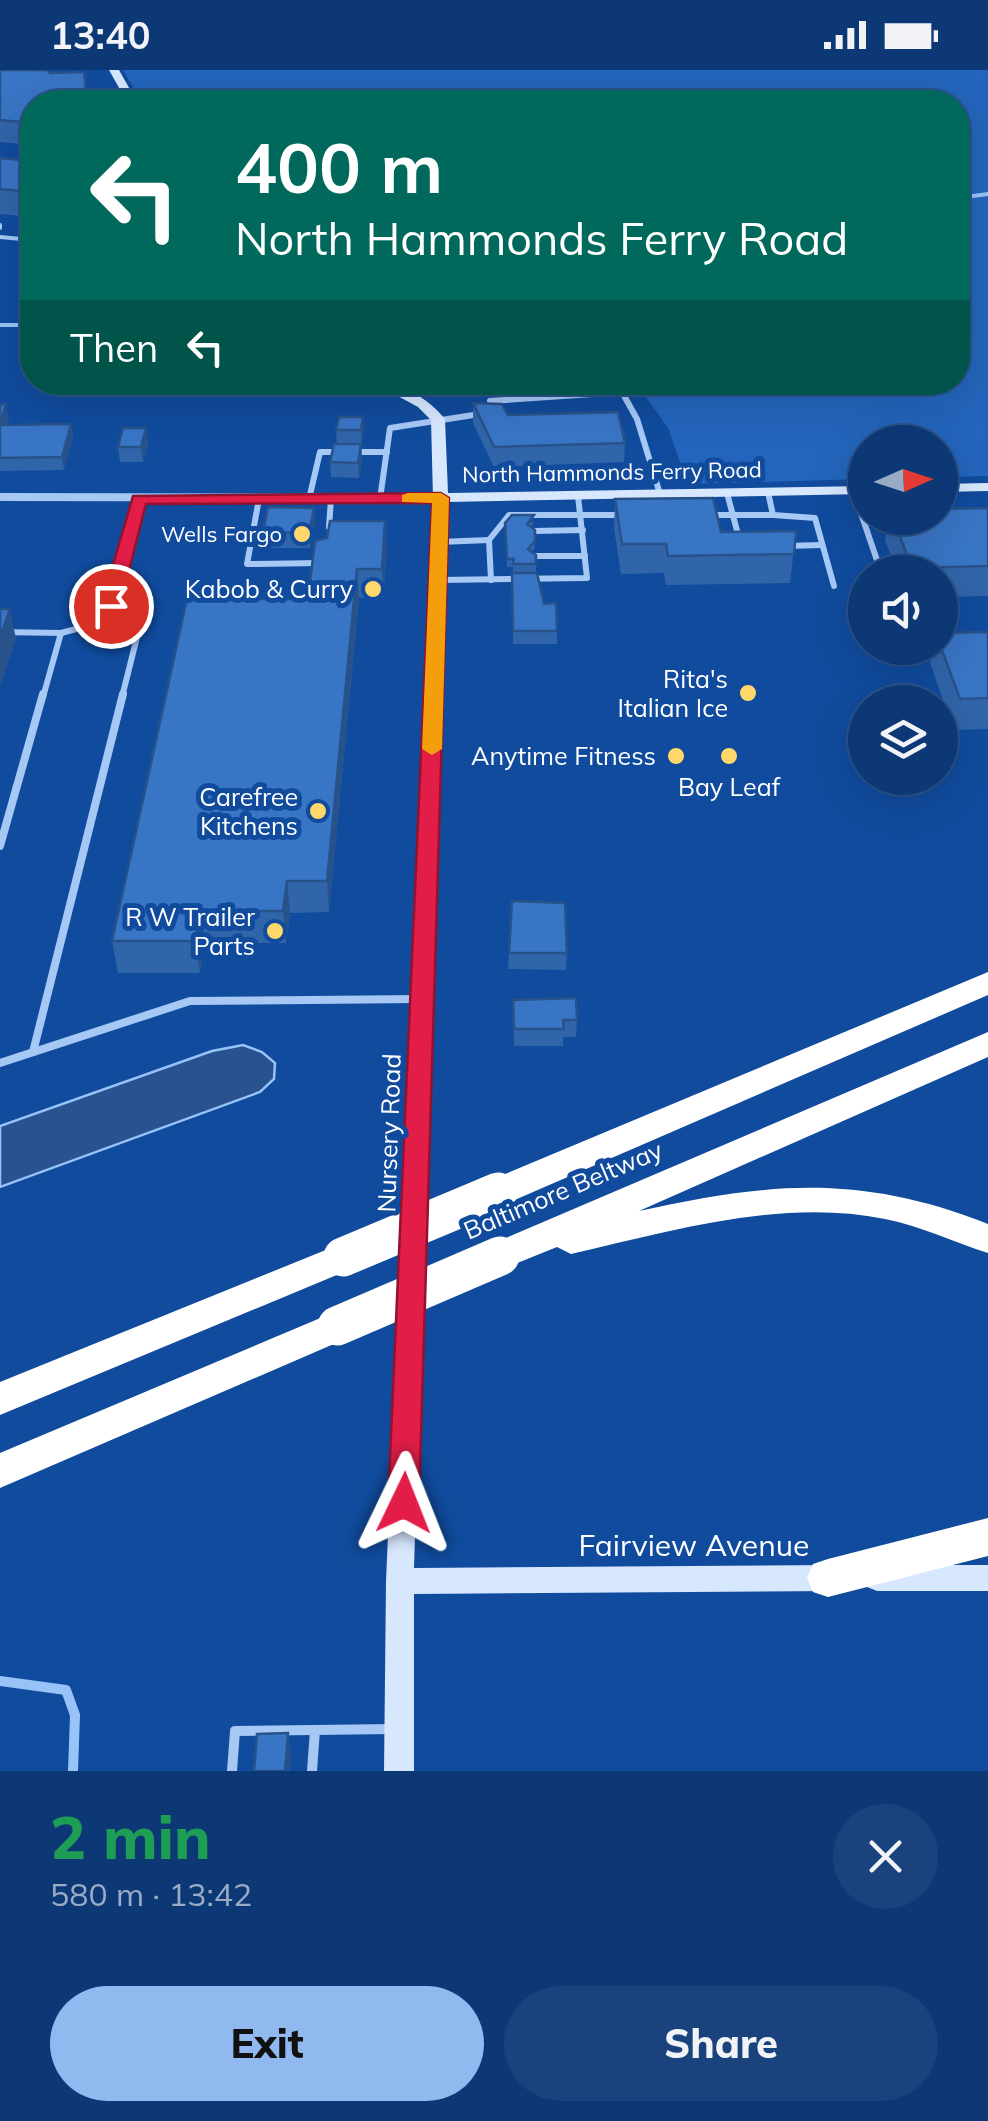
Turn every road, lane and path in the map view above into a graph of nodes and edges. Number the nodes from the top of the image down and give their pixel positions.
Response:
1 (405, 395) edge
2 (572, 395) edge
3 (624, 395) edge
4 (491, 413) junction
5 (502, 416) edge
6 (438, 419) junction
7 (619, 419) edge
8 (636, 419) junction
9 (386, 452) junction
10 (958, 488) edge
11 (988, 488) edge
12 (848, 490) edge
13 (768, 492) junction
14 (728, 493) junction
15 (660, 494) junction
16 (578, 496) junction
17 (0, 497) edge
18 (528, 497) junction
19 (441, 498) junction
20 (139, 499) junction
21 (258, 499) junction
22 (309, 499) junction
23 (331, 499) junction
24 (380, 499) junction
25 (529, 514) junction
26 (581, 515) junction
27 (696, 515) edge
28 (732, 515) junction
29 (774, 515) junction
30 (641, 516) edge
31 (582, 530) junction
32 (534, 531) edge
33 (328, 532) edge
34 (506, 532) edge
35 (490, 536) junction
36 (439, 542) junction
37 (326, 544) edge
38 (822, 545) junction
39 (774, 546) edge
40 (741, 547) edge
41 (535, 556) edge
42 (585, 556) junction
43 (492, 557) junction
44 (506, 557) edge
45 (438, 580) junction
46 (491, 580) junction
47 (834, 586) dead end
48 (141, 621) dead end
49 (0, 632) edge
50 (61, 632) junction
51 (0, 846) edge
52 (988, 974) edge
53 (988, 983) edge
54 (424, 999) junction
55 (924, 1012) junction
56 (988, 1044) edge
57 (32, 1052) junction
58 (0, 1063) edge
59 (988, 1240) edge
60 (500, 1256) junction
61 (0, 1399) edge
62 (0, 1471) edge
63 (988, 1537) edge
64 (828, 1578) junction
65 (988, 1578) edge
66 (400, 1581) junction
67 (398, 1729) junction
68 (314, 1730) junction
69 (232, 1771) edge
70 (312, 1771) edge
71 (399, 1771) edge

1 - 6 main road
2 - 4 lane
3 - 8 lane
4 - 5 lane
4 - 6 lane
6 - 9 lane
6 - 19 main road, Nursery Road
7 - 8 lane
8 - 15 lane
9 - 22 lane
9 - 24 lane
10 - 11 main road
12 - 13 main road, North Hammonds Ferry Road
13 - 14 main road, North Hammonds Ferry Road
13 - 29 lane
14 - 15 main road, North Hammonds Ferry Road
14 - 28 lane
15 - 16 main road, North Hammonds Ferry Road
16 - 18 main road, North Hammonds Ferry Road
16 - 26 lane
17 - 20 street, North Hammonds Ferry Road
18 - 19 main road, North Hammonds Ferry Road
18 - 25 lane
19 - 24 street, North Hammonds Ferry Road
19 - 36 main road, Nursery Road
20 - 21 street, North Hammonds Ferry Road
20 - 50 lane
21 - 22 street, North Hammonds Ferry Road
21 - 37 lane
22 - 23 street, North Hammonds Ferry Road
23 - 24 street, North Hammonds Ferry Road
23 - 33 lane
25 - 26 lane
25 - 35 lane
26 - 30 lane
26 - 31 lane
27 - 28 lane
28 - 29 lane
28 - 40 lane
29 - 38 lane
31 - 32 lane
31 - 42 lane
34 - 35 lane
35 - 36 lane
35 - 43 lane
36 - 45 main road, Nursery Road
38 - 39 lane
38 - 47 lane
41 - 42 lane
42 - 46 lane
43 - 44 lane
43 - 46 lane
45 - 46 lane
45 - 54 main road, Nursery Road
48 - 57 lane
49 - 50 lane
50 - 51 lane
52 - 55 highway
53 - 55 highway, Baltimore Beltway
54 - 57 lane
54 - 66 main road, Nursery Road
55 - 61 highway, Baltimore Beltway, bridge
56 - 60 highway, Baltimore Beltway
57 - 58 lane
59 - 60 highway
60 - 62 highway, Baltimore Beltway, bridge
63 - 64 highway
64 - 65 main road, Fairview Avenue
64 - 66 main road, Fairview Avenue
66 - 67 main road, Nursery Road
67 - 68 lane
67 - 71 main road, Nursery Road
68 - 69 lane
68 - 70 lane

